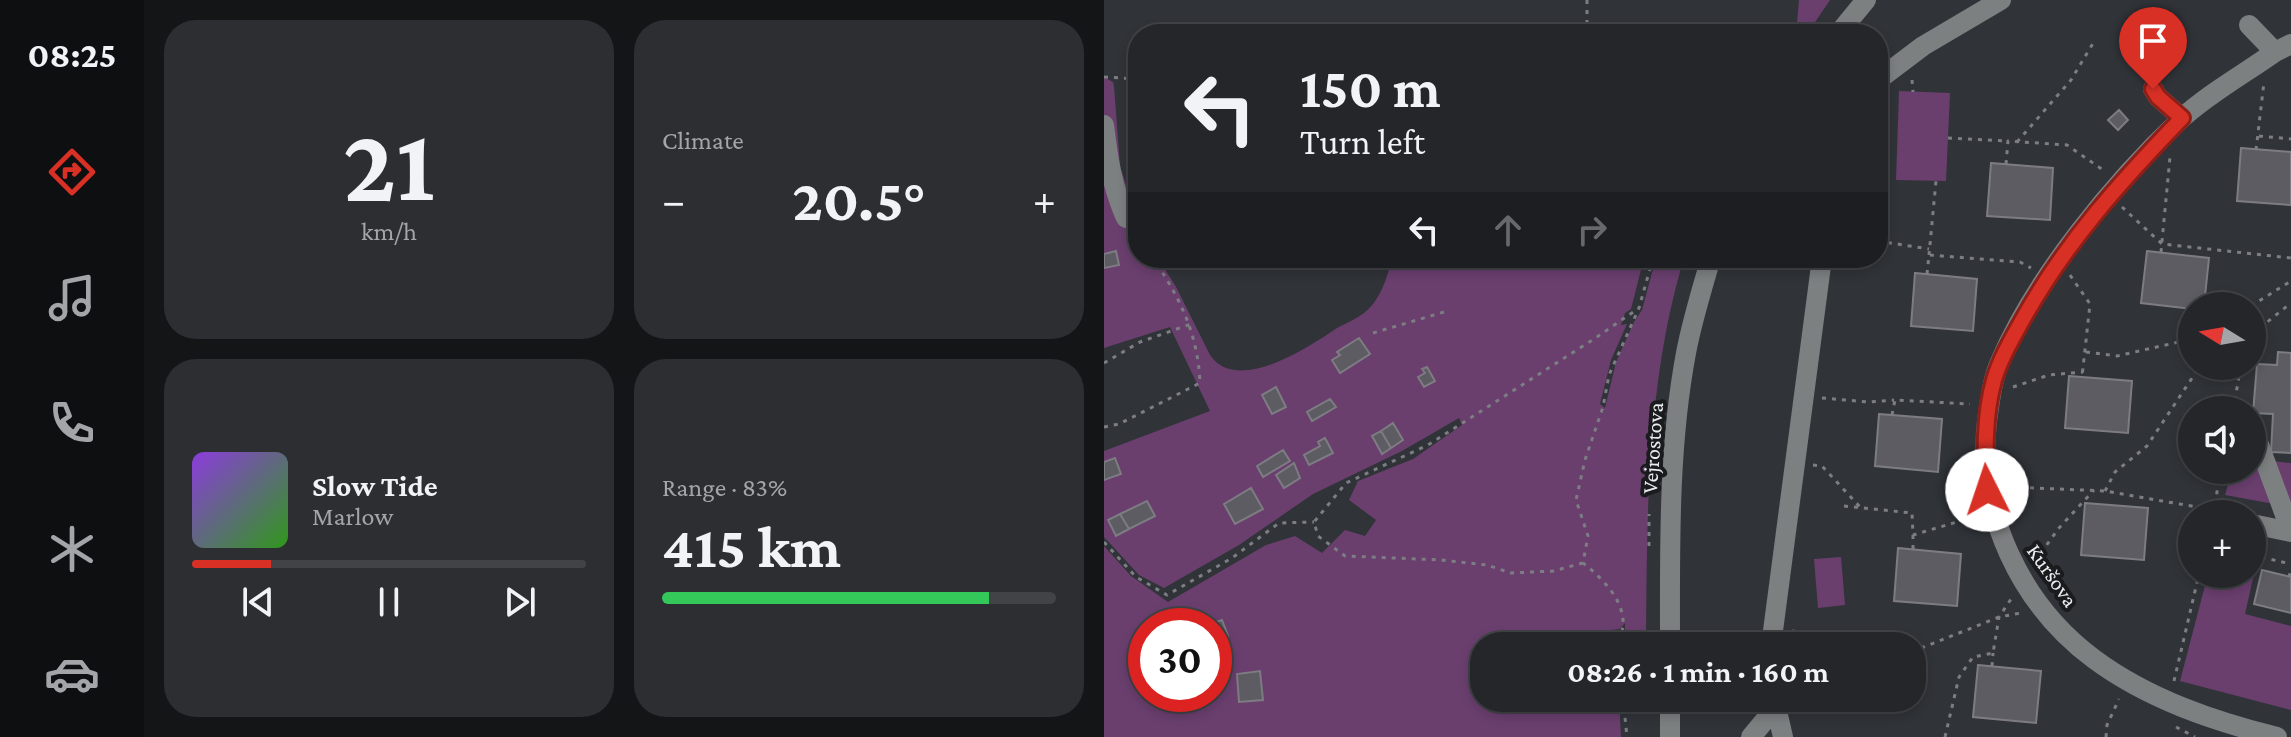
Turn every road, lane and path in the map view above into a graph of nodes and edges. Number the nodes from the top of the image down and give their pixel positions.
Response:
1 (1587, 0) edge
2 (1866, 0) edge
3 (2001, 0) edge
4 (1587, 24) edge
5 (1846, 24) edge
6 (2249, 25) dead end
7 (2095, 40) dead end
8 (2277, 56) edge
9 (1888, 72) edge
10 (1104, 77) edge
11 (1128, 78) edge
12 (2153, 89) dead end
13 (2182, 118) junction
14 (1104, 125) edge
15 (2259, 136) junction
16 (1948, 138) dead end
17 (2291, 139) edge
18 (2008, 141) junction
19 (2017, 142) junction
20 (2256, 150) dead end
21 (2160, 163) dead end
22 (2006, 164) dead end
23 (1936, 181) dead end
24 (2119, 182) junction
25 (2121, 206) dead end
26 (1126, 218) dead end
27 (1888, 243) edge
28 (2162, 244) junction
29 (1929, 249) junction
30 (2161, 252) dead end
31 (1929, 255) junction
32 (2291, 258) edge
33 (1160, 268) edge
34 (1650, 268) edge
35 (1708, 268) edge
36 (1821, 268) edge
37 (1927, 274) dead end
38 (2055, 281) junction
39 (2291, 281) edge
40 (2266, 297) edge
41 (2291, 303) edge
42 (1639, 308) junction
43 (1444, 312) dead end
44 (2266, 323) edge
45 (1191, 324) junction
46 (1373, 333) dead end
47 (2178, 342) edge
48 (2085, 352) junction
49 (1104, 363) edge
50 (2191, 380) edge
51 (2010, 381) dead end
52 (1802, 397) junction
53 (1895, 400) junction
54 (1982, 405) dead end
55 (1892, 415) dead end
56 (1104, 427) edge
57 (1793, 464) junction
58 (2266, 464) edge
59 (2002, 487) dead end
60 (2094, 490) junction
61 (2105, 491) junction
62 (2178, 505) edge
63 (1844, 506) dead end
64 (1860, 507) junction
65 (1985, 513) dead end
66 (1314, 522) junction
67 (2266, 527) edge
68 (2291, 532) edge
69 (1913, 535) junction
70 (1104, 542) edge
71 (1913, 549) dead end
72 (2027, 553) dead end
73 (2266, 559) edge
74 (1583, 563) junction
75 (2291, 567) edge
76 (2289, 577) edge
77 (2196, 588) edge
78 (2012, 597) dead end
79 (2023, 613) dead end
80 (1999, 617) junction
81 (1623, 632) edge
82 (1670, 632) edge
83 (1773, 632) edge
84 (1926, 646) edge
85 (1993, 653) junction
86 (1992, 666) dead end
87 (2128, 681) junction
88 (2168, 700) junction
89 (1624, 712) edge
90 (1670, 712) edge
91 (1768, 712) edge
92 (1777, 712) edge
93 (2224, 729) edge
94 (1627, 737) edge
95 (1670, 737) edge
96 (1751, 737) edge
97 (1783, 737) edge
98 (1945, 737) edge
99 (2106, 737) edge
100 (2277, 737) edge

1 - 4 path
2 - 5 street
3 - 9 street
6 - 8 street
7 - 19 path
8 - 13 street, Kuršova
8 - 15 path
10 - 11 path
12 - 13 street
13 - 24 street, Kuršova
14 - 26 street
15 - 17 path
15 - 20 path
16 - 18 path
18 - 19 path
18 - 22 path
19 - 24 path
21 - 28 path
23 - 29 path
24 - 38 street, Kuršova
25 - 28 path
27 - 29 path
28 - 30 path
28 - 32 path
29 - 31 path
31 - 37 path
31 - 38 path
33 - 45 path
34 - 42 path
35 - 82 street, Vejrostova
36 - 52 street
38 - 48 path
38 - 87 street, Kuršova
39 - 40 path
41 - 44 path
42 - 66 path
42 - 74 path
43 - 46 path
45 - 49 path
45 - 56 path
47 - 48 path
48 - 51 path
50 - 61 path
52 - 53 path
52 - 57 street
53 - 54 path
53 - 55 path
57 - 64 path
57 - 83 street
58 - 68 street
59 - 60 path
60 - 61 path
60 - 72 path
61 - 62 path
63 - 64 path
64 - 69 path
65 - 69 path
66 - 70 path
66 - 74 path
67 - 68 street
69 - 71 path
73 - 75 path
74 - 81 path
75 - 76 path
77 - 88 path
78 - 80 path
79 - 80 path
80 - 84 path
80 - 85 path
85 - 86 path
85 - 98 path
87 - 88 street, Kuršova
87 - 99 path
88 - 93 street, Kuršova
89 - 94 path
90 - 95 street
91 - 96 street
92 - 97 street
93 - 100 street, Kuršova

